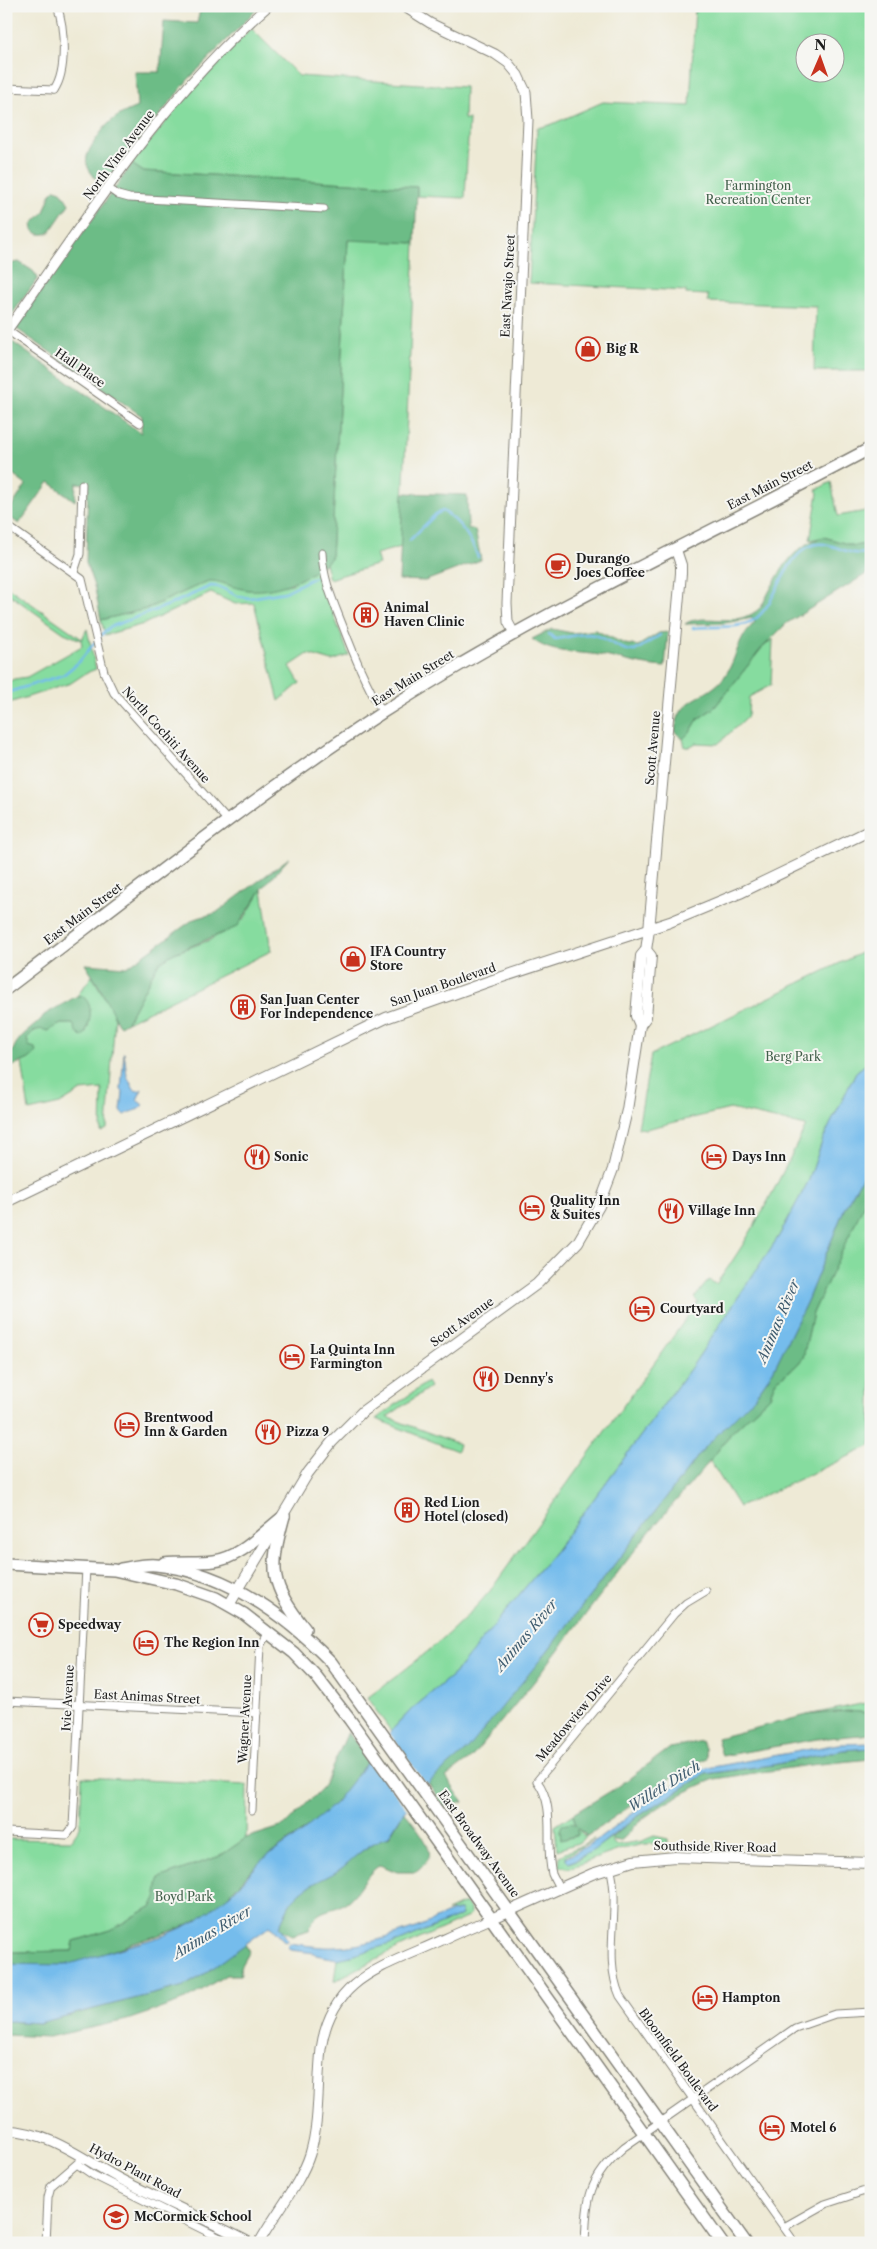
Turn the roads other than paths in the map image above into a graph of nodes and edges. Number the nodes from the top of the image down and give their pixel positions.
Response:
1 (57, 6) edge
2 (268, 6) edge
3 (403, 6) edge
4 (6, 88) edge
5 (108, 188) junction
6 (324, 208) dead end
7 (7, 331) edge
8 (140, 423) dead end
9 (871, 448) edge
10 (82, 484) dead end
11 (6, 525) edge
12 (676, 550) junction
13 (322, 553) dead end
14 (74, 572) junction
15 (515, 634) junction
16 (383, 713) junction
17 (228, 821) junction
18 (871, 830) edge
19 (649, 930) junction
20 (6, 989) edge
21 (6, 1202) edge
22 (284, 1516) junction
23 (6, 1564) edge
24 (154, 1564) junction
25 (86, 1568) junction
26 (114, 1570) junction
27 (238, 1590) junction
28 (706, 1591) dead end
29 (229, 1605) junction
30 (268, 1632) junction
31 (330, 1662) junction
32 (6, 1701) edge
33 (79, 1704) junction
34 (257, 1713) junction
35 (252, 1810) dead end
36 (6, 1832) edge
37 (871, 1863) edge
38 (610, 1867) junction
39 (559, 1888) junction
40 (510, 1910) junction
41 (491, 1919) junction
42 (871, 2012) edge
43 (693, 2099) junction
44 (660, 2122) junction
45 (6, 2130) edge
46 (645, 2133) junction
47 (80, 2160) junction
48 (871, 2189) edge
49 (784, 2227) junction
50 (220, 2238) dead end
51 (46, 2243) edge
52 (251, 2243) edge
53 (259, 2243) edge
54 (585, 2243) edge
55 (722, 2243) edge
56 (746, 2243) edge
57 (795, 2243) edge

1 - 4 street
2 - 5 street, North Vine Avenue
3 - 15 street, East Navajo Street
5 - 6 street
5 - 7 street, North Vine Avenue
7 - 8 street, Hall Place
9 - 12 main road, East Main Street
10 - 14 street
11 - 14 street
12 - 15 main road, East Main Street
12 - 19 main road, Scott Avenue
13 - 16 street
14 - 17 street, North Cochiti Avenue
15 - 16 main road, East Main Street
16 - 17 main road, East Main Street
17 - 20 main road, East Main Street
18 - 19 main road, San Juan Boulevard
19 - 21 main road, San Juan Boulevard
19 - 22 main road, Scott Avenue
22 - 24 main road
22 - 27 main road, Scott Avenue
22 - 31 main road
23 - 25 main road, East Broadway Avenue
24 - 26 main road, East Broadway Avenue
24 - 27 main road, East Broadway Avenue
25 - 26 main road, East Broadway Avenue
25 - 33 street, Ivie Avenue
26 - 29 main road, East Broadway Avenue
27 - 29 main road, Scott Avenue
27 - 31 main road, East Broadway Avenue
28 - 39 street, Meadowview Drive
29 - 30 main road, East Broadway Avenue
30 - 34 street, Wagner Avenue
30 - 41 main road, East Broadway Avenue
31 - 40 main road, East Broadway Avenue
32 - 33 street, East Animas Street
33 - 34 street, East Animas Street
33 - 36 street, Ivie Avenue
34 - 35 street, Wagner Avenue
37 - 38 main road, Southside River Road
38 - 39 main road, Southside River Road
38 - 43 street, Bloomfield Boulevard
39 - 40 main road, Southside River Road
40 - 41 main road, Southside River Road
40 - 44 main road, East Broadway Avenue
41 - 46 main road, East Broadway Avenue
41 - 53 street
42 - 43 street
43 - 44 street
43 - 49 street, Bloomfield Boulevard
44 - 46 street
44 - 56 main road, East Broadway Avenue
45 - 47 street, Hydro Plant Road
46 - 54 street
46 - 55 main road, East Broadway Avenue
47 - 50 street
47 - 51 street
47 - 52 street, Hydro Plant Road
48 - 49 street
49 - 57 street, Bloomfield Boulevard

